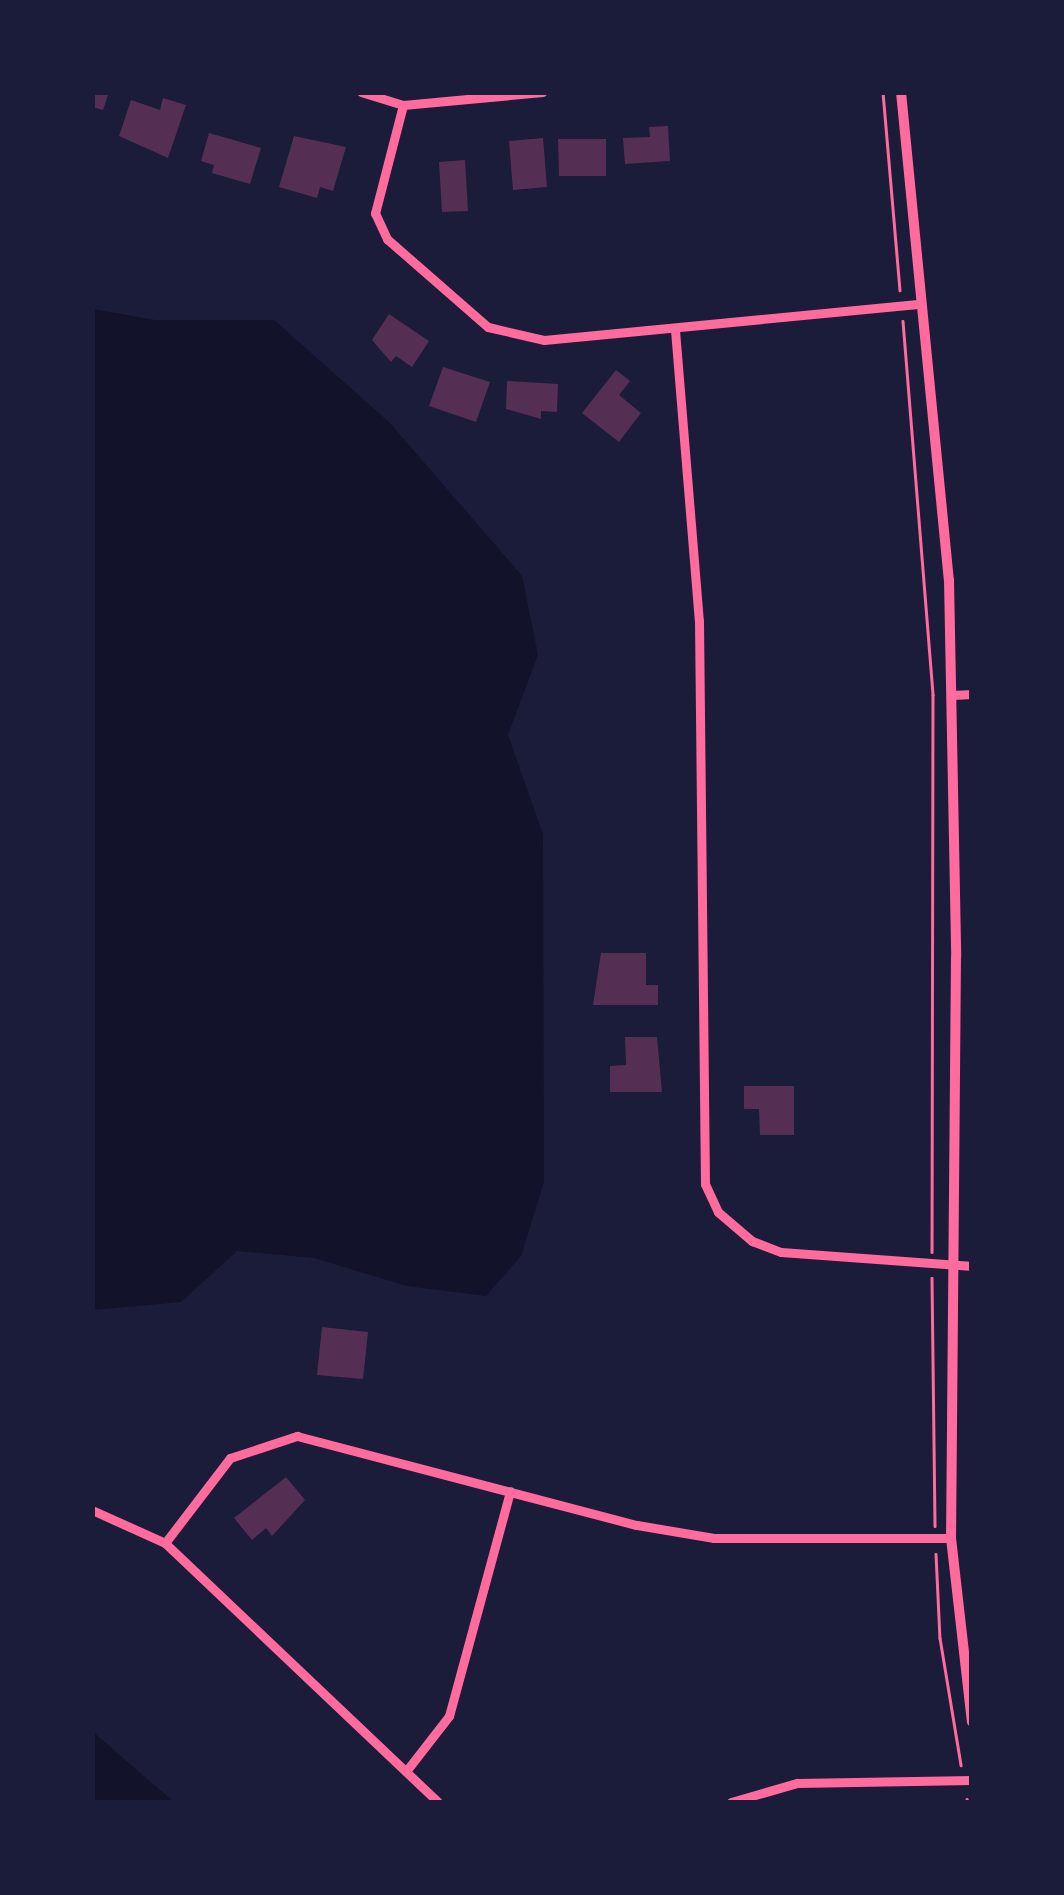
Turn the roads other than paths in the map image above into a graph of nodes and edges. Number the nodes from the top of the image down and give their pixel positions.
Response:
1 (361, 92) edge
2 (542, 92) edge
3 (902, 92) edge
4 (403, 105) junction
5 (920, 304) junction
6 (675, 330) junction
7 (972, 694) edge
8 (952, 695) junction
9 (950, 1266) junction
10 (972, 1266) edge
11 (510, 1491) junction
12 (92, 1510) edge
13 (951, 1538) junction
14 (164, 1543) junction
15 (972, 1722) edge
16 (406, 1770) junction
17 (972, 1780) edge
18 (438, 1802) edge
19 (732, 1802) edge

1 - 4 street
2 - 4 street
3 - 5 street
4 - 6 street
5 - 6 street
5 - 8 street
6 - 9 street
7 - 8 street
8 - 9 street
9 - 10 street
9 - 13 street
11 - 13 street
11 - 14 street
11 - 16 street
12 - 14 street
13 - 15 street
14 - 16 street
16 - 18 street
17 - 19 street

